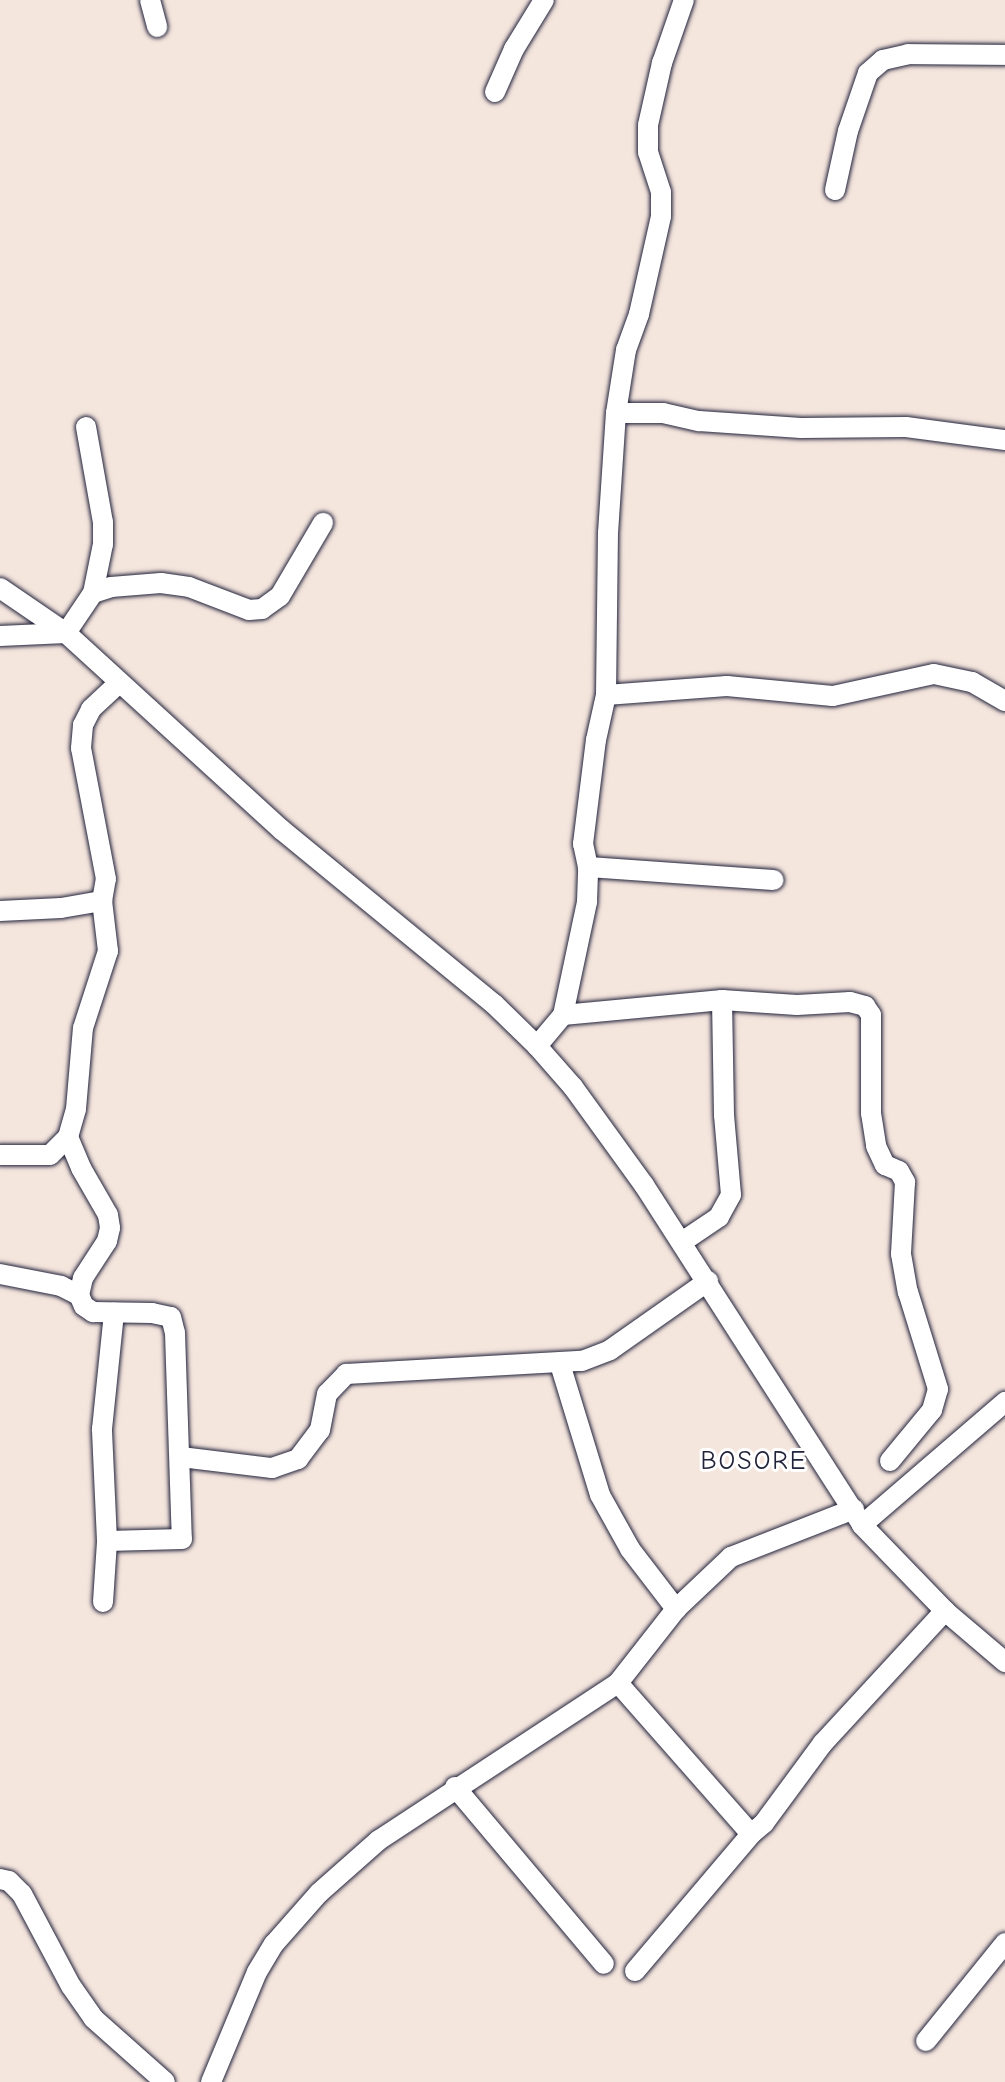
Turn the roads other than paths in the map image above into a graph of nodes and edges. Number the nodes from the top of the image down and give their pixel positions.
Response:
1 (150, 0) edge
2 (544, 0) edge
3 (684, 0) edge
4 (157, 27) dead end
5 (1005, 55) edge
6 (495, 92) dead end
7 (835, 190) dead end
8 (616, 413) junction
9 (86, 427) dead end
10 (1005, 440) edge
11 (323, 523) dead end
12 (0, 588) edge
13 (93, 593) junction
14 (66, 633) junction
15 (0, 636) edge
16 (119, 683) junction
17 (606, 695) junction
18 (1005, 701) edge
19 (588, 867) junction
20 (774, 880) dead end
21 (102, 901) junction
22 (0, 911) edge
23 (722, 1000) junction
24 (563, 1015) junction
25 (537, 1046) junction
26 (68, 1137) junction
27 (0, 1155) edge
28 (682, 1242) junction
29 (0, 1274) edge
30 (708, 1281) junction
31 (79, 1295) junction
32 (114, 1313) junction
33 (560, 1364) junction
34 (1005, 1402) edge
35 (181, 1457) junction
36 (890, 1461) dead end
37 (858, 1517) junction
38 (107, 1541) junction
39 (103, 1602) dead end
40 (676, 1609) junction
41 (945, 1611) junction
42 (1005, 1662) edge
43 (618, 1683) junction
44 (455, 1787) junction
45 (751, 1834) junction
46 (0, 1879) edge
47 (1005, 1943) edge
48 (604, 1964) dead end
49 (635, 1971) dead end
50 (926, 2041) dead end
51 (165, 2082) edge
52 (211, 2082) edge

1 - 4 street
2 - 6 street
3 - 8 street
5 - 7 street
8 - 10 street
8 - 17 street
9 - 13 street
11 - 13 street
12 - 14 street
13 - 14 street
14 - 15 street
14 - 16 street
16 - 21 street
16 - 25 street
17 - 18 street
17 - 19 street
19 - 20 street
19 - 24 street
21 - 22 street
21 - 26 street
23 - 24 street
23 - 28 street
23 - 36 street
24 - 25 street
25 - 28 street
26 - 27 street
26 - 31 street
28 - 30 street
29 - 31 street
30 - 33 street
30 - 37 street
31 - 32 street
32 - 35 street
32 - 38 street
33 - 35 street
33 - 40 street
34 - 37 street
35 - 38 street
37 - 40 street
37 - 41 street
38 - 39 street
40 - 43 street
41 - 42 street
41 - 45 street
43 - 44 street
43 - 45 street
44 - 48 street
44 - 52 street
45 - 49 street
46 - 51 street
47 - 50 street

